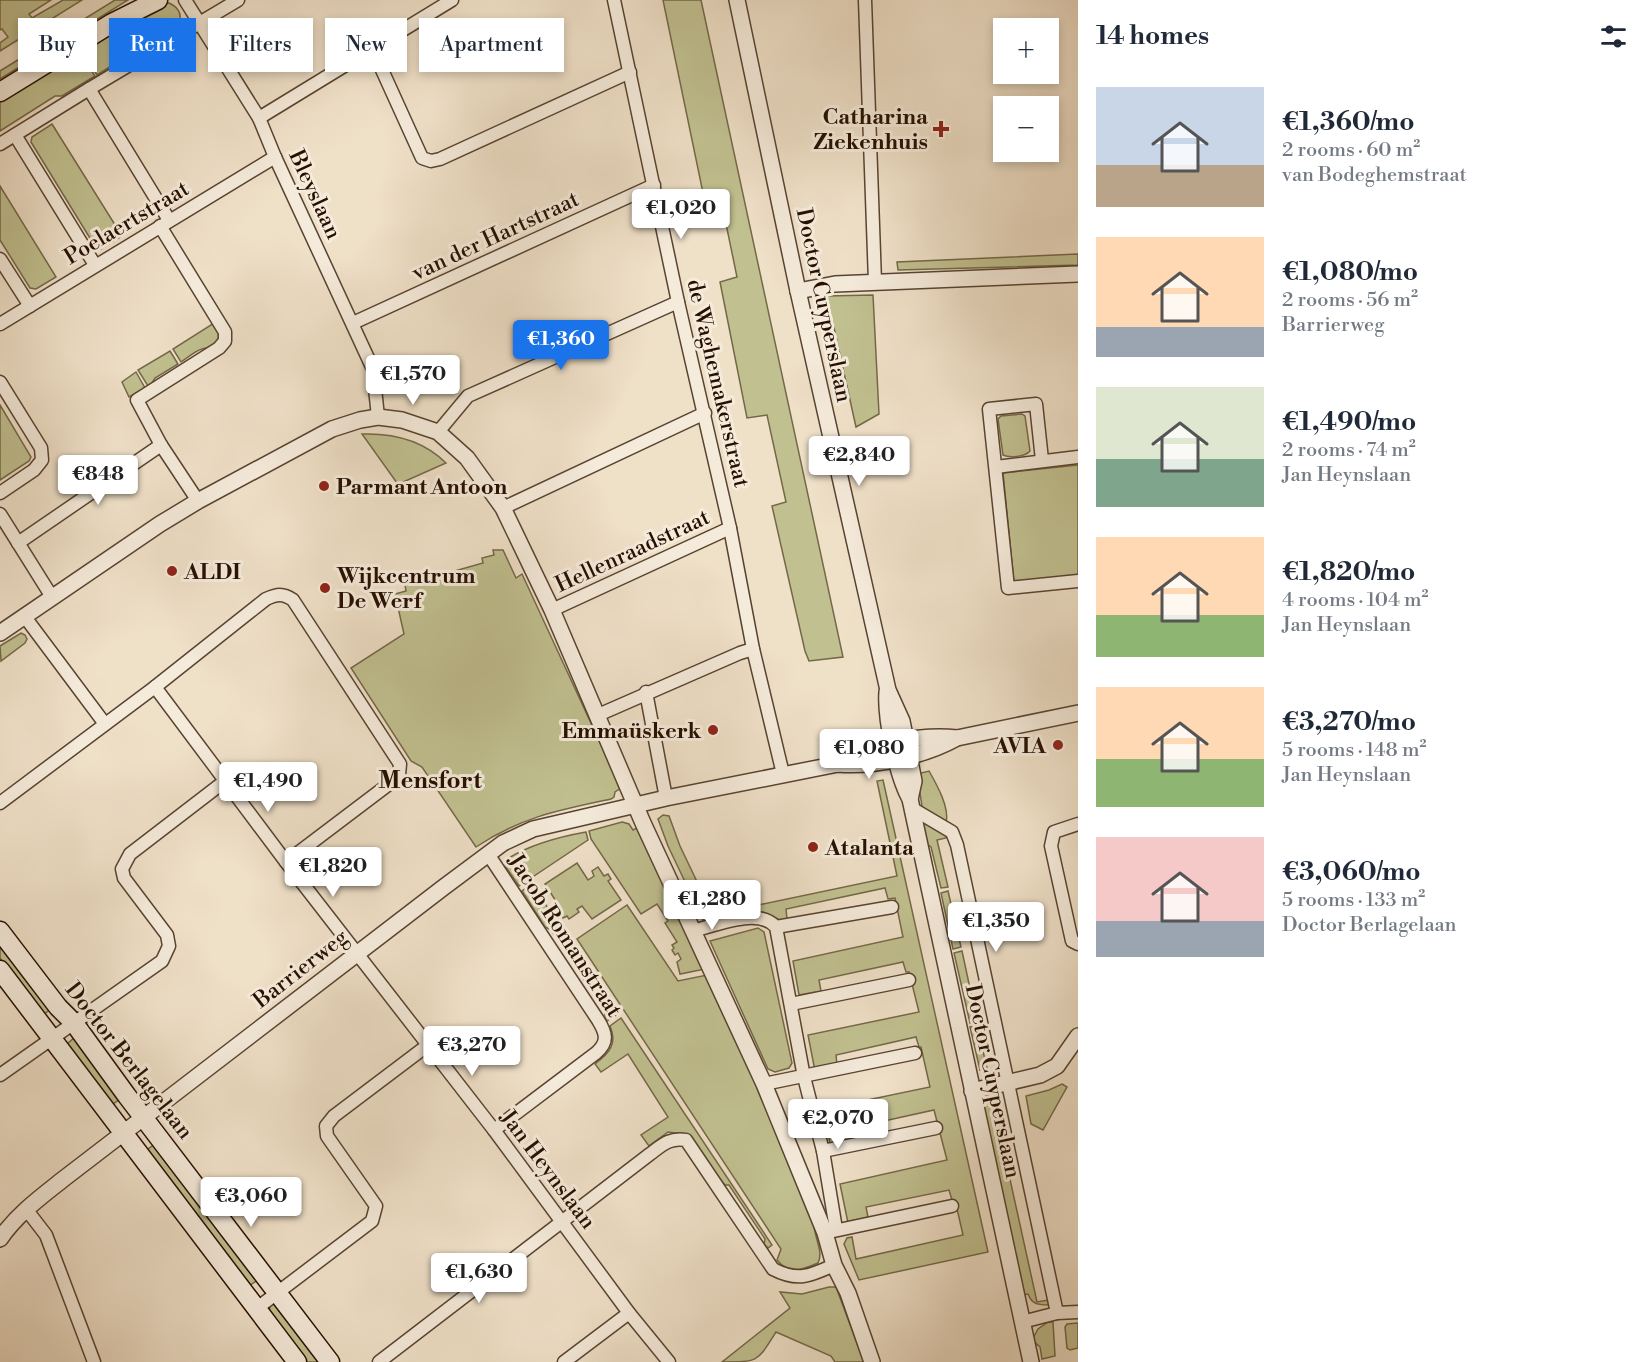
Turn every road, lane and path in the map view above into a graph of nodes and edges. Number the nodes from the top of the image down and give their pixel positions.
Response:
1 (141, 0) edge
2 (158, 0) edge
3 (185, 0) edge
4 (238, 0) edge
5 (452, 0) edge
6 (614, 0) edge
7 (736, 0) edge
8 (865, 0) edge
9 (118, 18) edge
10 (122, 18) edge
11 (199, 24) junction
12 (109, 25) edge
13 (407, 28) edge
14 (336, 72) edge
15 (383, 72) edge
16 (630, 72) junction
17 (89, 89) junction
18 (0, 92) edge
19 (259, 118) junction
20 (15, 135) junction
21 (0, 144) edge
22 (275, 157) junction
23 (654, 185) junction
24 (164, 223) junction
25 (0, 259) edge
26 (95, 265) junction
27 (1078, 274) edge
28 (875, 282) junction
29 (798, 291) junction
30 (678, 302) junction
31 (30, 306) junction
32 (353, 323) junction
33 (0, 324) edge
34 (0, 382) edge
35 (705, 413) junction
36 (378, 417) junction
37 (438, 432) junction
38 (161, 445) junction
39 (1078, 457) edge
40 (1042, 460) junction
41 (996, 467) junction
42 (0, 493) edge
43 (198, 501) junction
44 (503, 508) junction
45 (0, 514) edge
46 (730, 528) junction
47 (18, 543) junction
48 (1078, 581) edge
49 (52, 597) junction
50 (552, 610) junction
51 (25, 617) junction
52 (0, 633) edge
53 (753, 649) junction
54 (155, 687) junction
55 (646, 692) junction
56 (1078, 713) edge
57 (598, 715) junction
58 (105, 724) junction
59 (901, 750) junction
60 (783, 774) junction
61 (225, 781) junction
62 (666, 798) junction
63 (0, 803) edge
64 (912, 804) junction
65 (636, 805) junction
66 (1078, 824) edge
67 (488, 854) junction
68 (286, 862) junction
69 (892, 907) dead end
70 (776, 927) junction
71 (0, 931) edge
72 (693, 931) junction
73 (1078, 944) edge
74 (357, 952) junction
75 (0, 970) edge
76 (909, 980) dead end
77 (791, 1004) junction
78 (74, 1023) junction
79 (1078, 1036) edge
80 (52, 1039) junction
81 (428, 1045) junction
82 (915, 1053) dead end
83 (0, 1075) edge
84 (804, 1077) junction
85 (1009, 1083) junction
86 (764, 1084) junction
87 (972, 1091) junction
88 (143, 1117) junction
89 (936, 1128) dead end
90 (494, 1130) junction
91 (123, 1132) junction
92 (823, 1151) junction
93 (952, 1206) dead end
94 (26, 1209) junction
95 (562, 1222) junction
96 (831, 1231) junction
97 (0, 1239) edge
98 (834, 1265) junction
99 (278, 1292) junction
100 (256, 1309) junction
101 (1078, 1312) edge
102 (629, 1313) junction
103 (1057, 1313) junction
104 (1022, 1322) junction
105 (94, 1362) edge
106 (297, 1362) edge
107 (330, 1362) edge
108 (379, 1362) edge
109 (564, 1362) edge
110 (669, 1362) edge
111 (872, 1362) edge
112 (1031, 1362) edge

1 - 9 main road
2 - 10 main road
3 - 11 street, Bleyslaan
4 - 11 street
5 - 13 street
6 - 16 street, de Waghemakerstraat
7 - 29 street, Doctor Cuyperslaan
8 - 28 street
11 - 17 street
11 - 19 street, Bleyslaan
12 - 18 main road
14 - 19 street
15 - 16 street
16 - 23 street, de Waghemakerstraat
17 - 20 street
17 - 24 street
19 - 22 street, Bleyslaan
20 - 21 street
20 - 26 street
22 - 24 street, Poelaertstraat
22 - 32 street, Bleyslaan
23 - 30 street, de Waghemakerstraat
23 - 32 street, van der Hartstraat
24 - 26 street, Poelaertstraat
24 - 38 street
25 - 31 street
26 - 31 street, Poelaertstraat
27 - 28 street
28 - 29 street
29 - 59 street, Doctor Cuyperslaan
30 - 35 street, de Waghemakerstraat
30 - 37 street
31 - 33 street, Poelaertstraat
32 - 36 street, Bleyslaan
34 - 42 street
35 - 44 street
35 - 46 street, de Waghemakerstraat
36 - 37 street
36 - 43 street
37 - 44 street
38 - 43 street
38 - 47 street
39 - 40 street
40 - 41 street
40 - 41 street
41 - 48 street
43 - 49 street
44 - 50 street
45 - 47 street
46 - 50 street, Hellenraadstraat
46 - 53 street, de Waghemakerstraat
47 - 49 street
49 - 51 street
50 - 57 street
51 - 52 street
51 - 58 street
53 - 55 street
53 - 60 street, de Waghemakerstraat
54 - 58 street
54 - 61 street, Jan Heynslaan
54 - 68 street
55 - 57 street
55 - 62 street
56 - 59 street, Barrierweg
57 - 65 street
58 - 63 street
59 - 60 street, Barrierweg
59 - 64 street, Doctor Cuyperslaan
60 - 62 street, Barrierweg
61 - 68 street, Jan Heynslaan
61 - 78 street
62 - 65 street, Barrierweg
64 - 85 street, Doctor Cuyperslaan
64 - 87 street, Doctor Cuyperslaan
65 - 67 street, Barrierweg
65 - 72 street
66 - 73 street
67 - 74 street, Barrierweg
67 - 90 street, Jacob Romanstraat
68 - 74 street, Jan Heynslaan
69 - 70 street
70 - 72 street
70 - 77 street
71 - 78 main road, Doctor Berlagelaan
72 - 86 street
74 - 81 street, Jan Heynslaan
74 - 88 street, Barrierweg
75 - 80 main road
76 - 77 street
77 - 84 street
78 - 80 street
78 - 88 main road, Doctor Berlagelaan
79 - 85 street
80 - 83 street
80 - 91 main road
81 - 90 street, Jan Heynslaan
81 - 99 street
82 - 84 street
84 - 86 street
84 - 92 street
85 - 87 street
85 - 103 street, Doctor Cuyperslaan
86 - 96 street
87 - 104 street, Doctor Cuyperslaan
88 - 91 street, Barrierweg
88 - 99 main road, Doctor Berlagelaan
89 - 92 street
90 - 95 street, Jan Heynslaan
91 - 94 street, Barrierweg
91 - 100 main road
92 - 96 street
93 - 96 street
94 - 97 street, Barrierweg
94 - 105 street
95 - 98 street
95 - 102 street, Jan Heynslaan
95 - 108 street
96 - 98 street
98 - 111 street
99 - 100 street
99 - 107 main road, Doctor Berlagelaan
100 - 106 main road
101 - 103 street
102 - 109 street
102 - 110 street, Jan Heynslaan
103 - 104 street
104 - 112 street, Doctor Cuyperslaan

